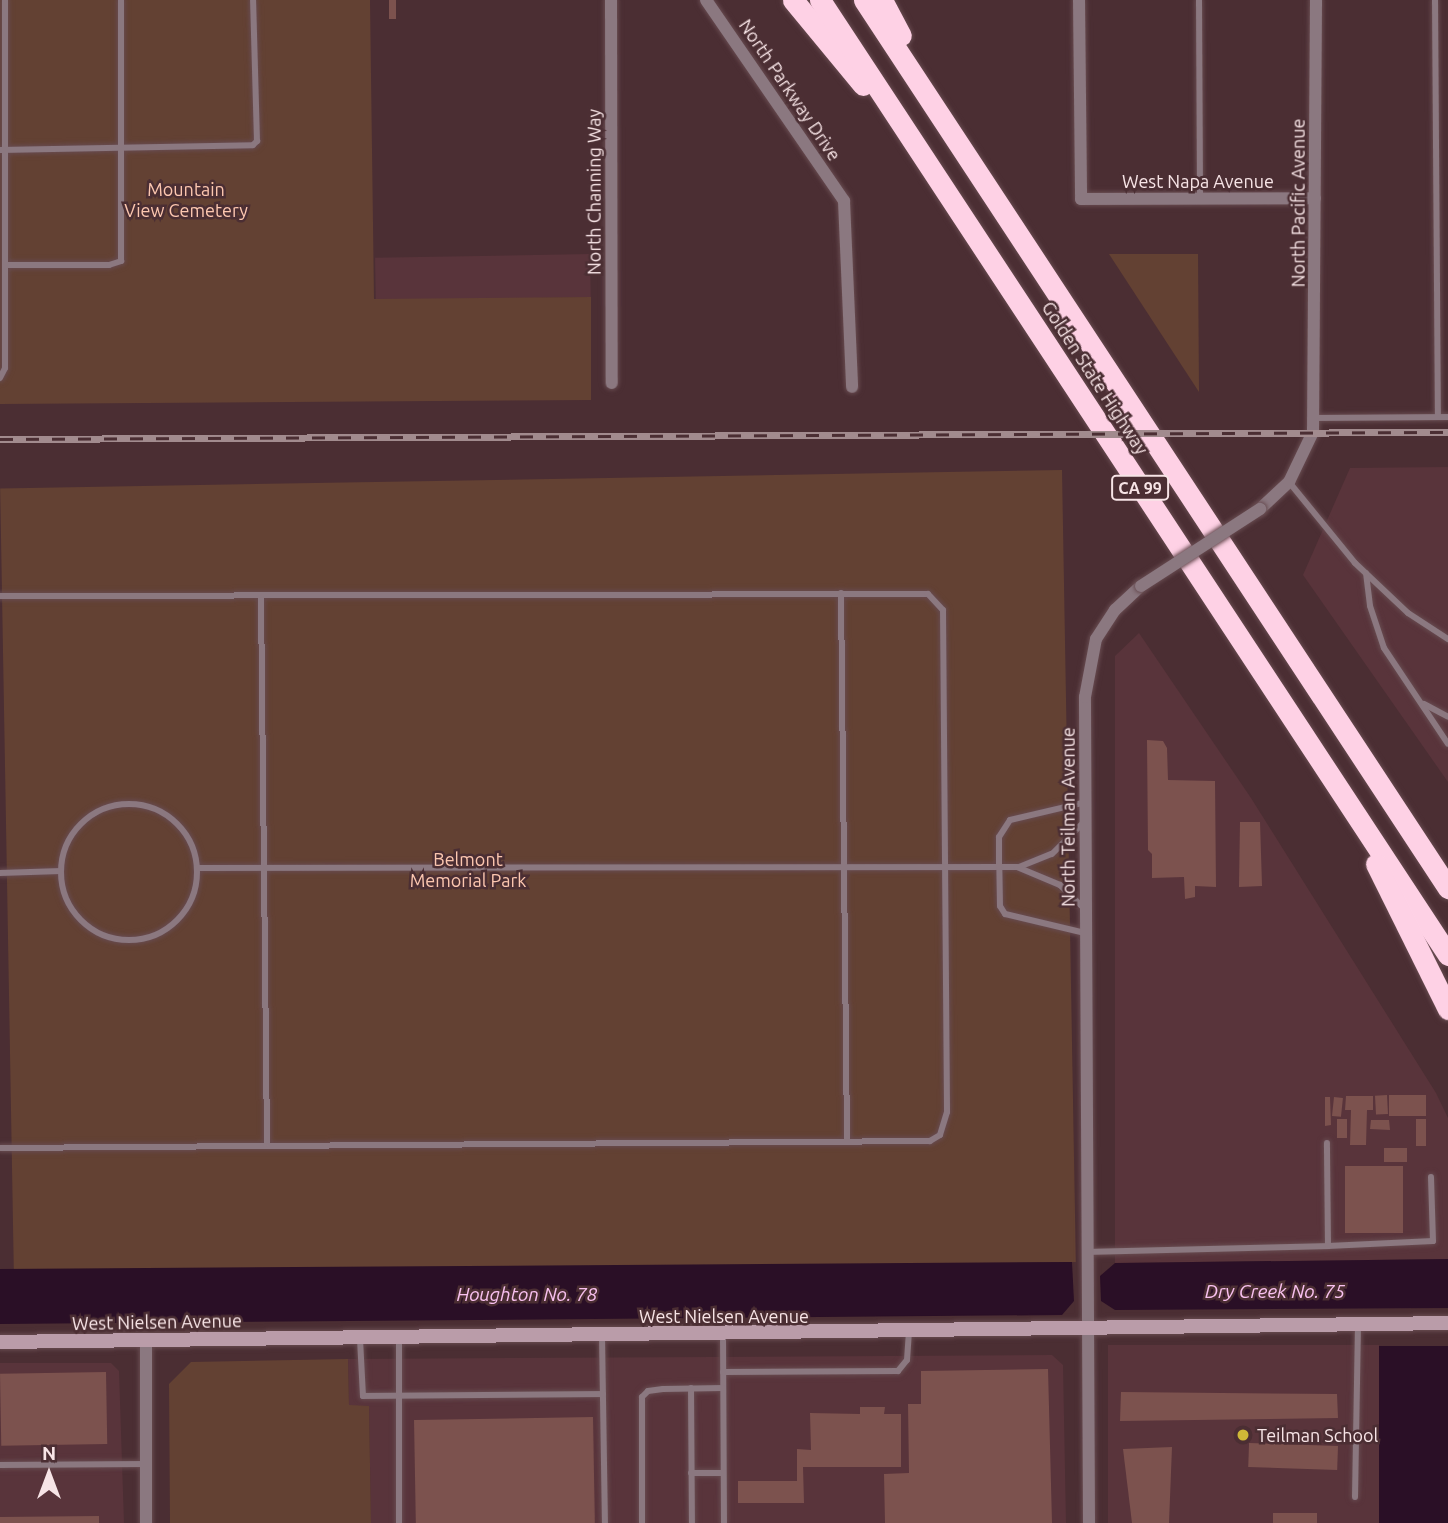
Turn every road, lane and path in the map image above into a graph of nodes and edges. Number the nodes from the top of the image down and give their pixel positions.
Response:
1 (5, 0) edge
2 (121, 0) edge
3 (253, 0) edge
4 (611, 0) edge
5 (706, 0) edge
6 (793, 0) edge
7 (820, 0) edge
8 (864, 0) edge
9 (882, 0) edge
10 (1079, 0) edge
11 (1199, 0) edge
12 (1316, 0) edge
13 (1435, 0) edge
14 (124, 148) junction
15 (3, 150) edge
16 (928, 164) junction
17 (982, 185) junction
18 (1315, 198) junction
19 (1200, 199) junction
20 (5, 265) junction
21 (0, 378) edge
22 (612, 383) dead end
23 (852, 387) dead end
24 (1315, 412) junction
25 (1438, 417) junction
26 (1448, 417) edge
27 (1289, 482) junction
28 (1366, 573) junction
29 (841, 593) junction
30 (0, 597) edge
31 (261, 597) junction
32 (1448, 639) edge
33 (1310, 677) junction
34 (1422, 703) junction
35 (1448, 717) edge
36 (1448, 744) edge
37 (1086, 802) junction
38 (1353, 811) junction
39 (1086, 821) junction
40 (999, 867) junction
41 (1017, 867) junction
42 (197, 868) junction
43 (844, 868) junction
44 (944, 868) junction
45 (264, 870) junction
46 (61, 871) junction
47 (1448, 872) edge
48 (0, 873) edge
49 (1448, 888) edge
50 (1086, 910) junction
51 (1086, 933) junction
52 (1448, 955) edge
53 (1448, 1009) edge
54 (847, 1142) junction
55 (1327, 1143) dead end
56 (267, 1144) junction
57 (0, 1148) edge
58 (1432, 1177) dead end
59 (1328, 1246) junction
60 (1086, 1252) junction
61 (1448, 1323) edge
62 (1358, 1324) junction
63 (1088, 1330) junction
64 (909, 1333) junction
65 (723, 1335) junction
66 (602, 1336) junction
67 (399, 1338) junction
68 (360, 1339) junction
69 (0, 1342) edge
70 (146, 1342) junction
71 (723, 1372) junction
72 (691, 1388) junction
73 (723, 1388) junction
74 (603, 1394) junction
75 (399, 1396) junction
76 (146, 1464) junction
77 (0, 1465) edge
78 (691, 1473) junction
79 (723, 1473) junction
80 (1355, 1497) dead end
81 (146, 1523) edge
82 (399, 1523) edge
83 (605, 1523) edge
84 (642, 1523) edge
85 (692, 1523) edge
86 (724, 1523) edge
87 (1089, 1523) edge

1 - 15 lane
2 - 14 lane
3 - 14 lane
4 - 22 street, North Channing Way
5 - 23 street, North Parkway Drive
6 - 16 highway
7 - 16 highway, Golden State Highway / CA 99
8 - 17 highway, Golden State Highway / CA 99
9 - 17 highway
10 - 19 street, West Napa Avenue
11 - 19 lane
12 - 18 street, North Pacific Avenue
13 - 25 lane
14 - 15 lane
14 - 20 lane
15 - 20 lane
16 - 38 highway, Golden State Highway / CA 99
17 - 33 highway, Golden State Highway / CA 99
18 - 19 street, West Napa Avenue
18 - 24 street, North Pacific Avenue
20 - 21 lane
24 - 25 lane
24 - 27 street, North Teilman Avenue
25 - 26 lane
27 - 28 lane
27 - 37 street, North Teilman Avenue, bridge
28 - 32 lane
28 - 34 lane
29 - 31 lane
29 - 43 lane
29 - 44 lane
30 - 31 lane
31 - 45 lane
33 - 47 highway
33 - 49 highway, Golden State Highway / CA 99
34 - 35 lane
34 - 36 lane
37 - 39 street, North Teilman Avenue
37 - 40 lane
38 - 52 highway, Golden State Highway / CA 99
38 - 53 highway
39 - 41 lane
39 - 50 street, North Teilman Avenue
40 - 41 lane
40 - 44 lane
40 - 51 lane
41 - 50 lane
42 - 45 lane
42 - 46 lane
42 - 46 lane
43 - 44 lane
43 - 45 lane
43 - 54 lane
44 - 54 lane
45 - 56 lane
46 - 48 lane
50 - 51 street, North Teilman Avenue
51 - 60 street, North Teilman Avenue
54 - 56 lane
55 - 59 lane
56 - 57 lane
58 - 59 lane
59 - 60 lane
60 - 63 street, North Teilman Avenue
61 - 62 street, West Nielsen Avenue
62 - 63 street, West Nielsen Avenue
62 - 80 lane
63 - 64 street, West Nielsen Avenue
63 - 87 street, North Teilman Avenue
64 - 65 street, West Nielsen Avenue
64 - 71 lane
65 - 66 street, West Nielsen Avenue
65 - 71 lane
66 - 67 street, West Nielsen Avenue
66 - 74 lane
67 - 68 street, West Nielsen Avenue
67 - 75 lane
68 - 70 street, West Nielsen Avenue
68 - 75 lane
69 - 70 street, West Nielsen Avenue
70 - 76 street
71 - 73 lane
72 - 73 lane
72 - 78 lane
72 - 84 lane
73 - 79 lane
74 - 75 lane
74 - 83 lane
75 - 82 lane
76 - 77 lane
76 - 81 street
78 - 79 lane
78 - 85 lane
79 - 86 lane

